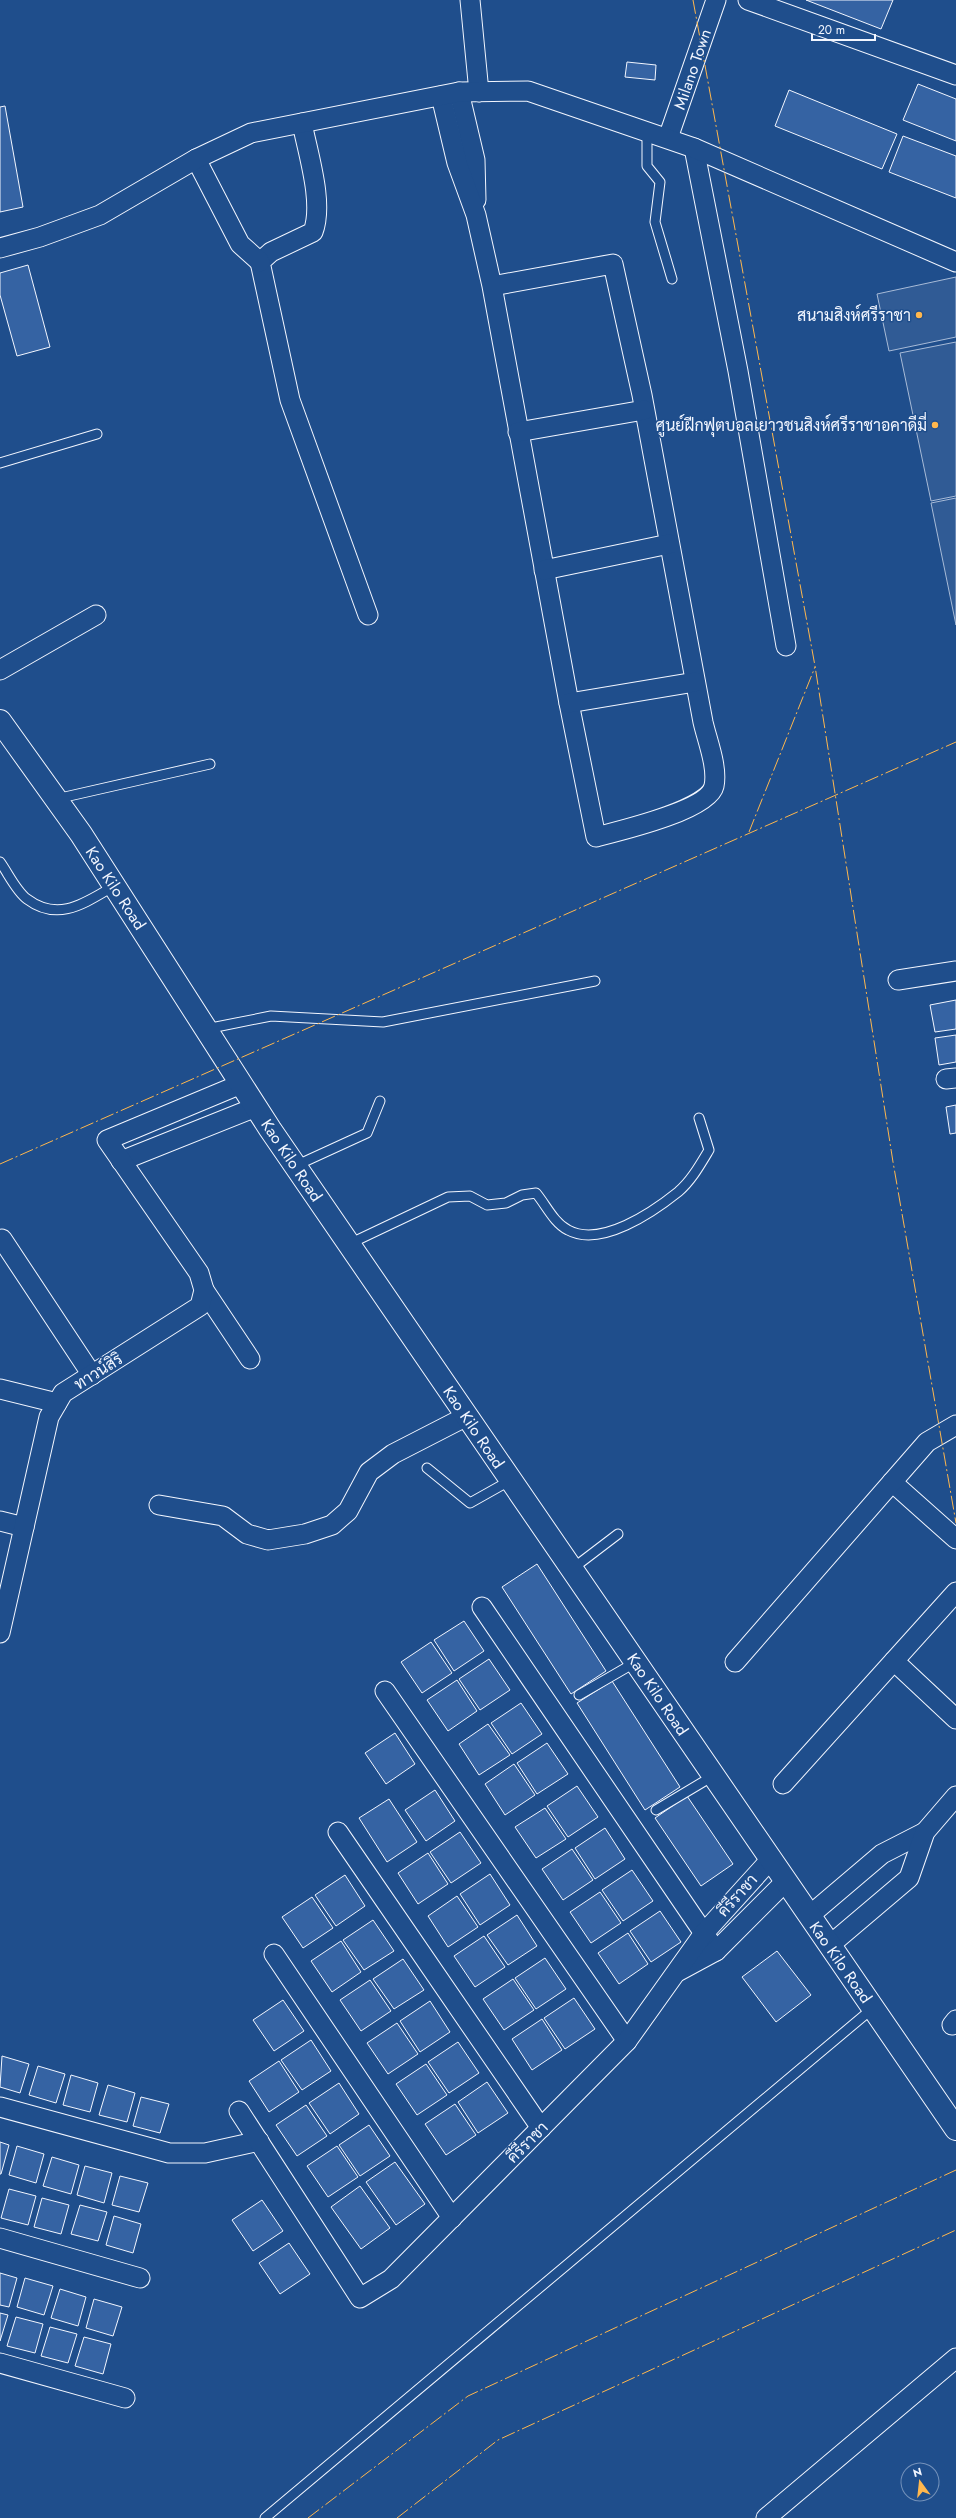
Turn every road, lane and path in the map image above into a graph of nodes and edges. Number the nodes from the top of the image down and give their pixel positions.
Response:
1 (470, 0) edge
2 (716, 0) edge
3 (748, 0) edge
4 (956, 75) edge
5 (479, 92) junction
6 (450, 94) junction
7 (302, 123) junction
8 (647, 131) junction
9 (668, 138) junction
10 (694, 148) junction
11 (196, 159) junction
12 (0, 248) edge
13 (260, 262) junction
14 (956, 262) edge
15 (672, 279) dead end
16 (492, 286) junction
17 (644, 410) junction
18 (518, 432) junction
19 (97, 434) dead end
20 (0, 463) edge
21 (669, 544) junction
22 (544, 570) junction
23 (96, 615) dead end
24 (368, 615) dead end
25 (786, 646) dead end
26 (0, 670) edge
27 (695, 682) junction
28 (569, 703) junction
29 (0, 721) edge
30 (210, 764) dead end
31 (56, 799) junction
32 (0, 862) edge
33 (114, 886) junction
34 (956, 971) edge
35 (898, 980) dead end
36 (595, 982) dead end
37 (206, 1029) junction
38 (241, 1084) junction
39 (380, 1101) dead end
40 (256, 1107) junction
41 (699, 1118) dead end
42 (121, 1161) junction
43 (295, 1166) junction
44 (2, 1239) dead end
45 (349, 1244) junction
46 (204, 1290) junction
47 (250, 1359) dead end
48 (92, 1375) junction
49 (0, 1389) edge
50 (57, 1403) junction
51 (467, 1416) junction
52 (956, 1425) edge
53 (426, 1468) dead end
54 (510, 1480) junction
55 (892, 1482) junction
56 (159, 1505) dead end
57 (0, 1521) edge
58 (24, 1527) junction
59 (618, 1534) dead end
60 (956, 1539) edge
61 (572, 1569) junction
62 (956, 1592) edge
63 (482, 1607) dead end
64 (0, 1633) edge
65 (894, 1661) junction
66 (636, 1662) junction
67 (735, 1662) dead end
68 (385, 1691) dead end
69 (579, 1696) dead end
70 (956, 1719) edge
71 (713, 1776) junction
72 (783, 1784) dead end
73 (956, 1796) edge
74 (656, 1810) dead end
75 (338, 1832) dead end
76 (925, 1832) junction
77 (771, 1859) junction
78 (786, 1881) junction
79 (809, 1916) junction
80 (704, 1933) junction
81 (830, 1945) junction
82 (716, 1951) junction
83 (274, 1954) dead end
84 (678, 1972) junction
85 (873, 2008) junction
86 (627, 2042) junction
87 (0, 2107) edge
88 (239, 2111) dead end
89 (541, 2128) junction
90 (956, 2129) edge
91 (259, 2141) junction
92 (452, 2218) junction
93 (0, 2238) edge
94 (140, 2278) dead end
95 (956, 2358) edge
96 (0, 2363) edge
97 (125, 2398) dead end
98 (265, 2518) edge
99 (766, 2518) edge

1 - 5 street
2 - 9 street, Milano Town
3 - 4 street
5 - 6 street
5 - 8 street
6 - 7 street
6 - 16 street
7 - 11 street
7 - 13 street
8 - 9 street
8 - 15 lane
9 - 10 street
10 - 14 street
10 - 25 street
11 - 12 street
11 - 13 street
13 - 24 street
16 - 17 street
16 - 18 street
17 - 18 street
17 - 21 street
18 - 22 street
19 - 20 lane
21 - 22 street
21 - 27 street
22 - 28 street
23 - 26 street
27 - 28 street
27 - 28 street
29 - 31 main road, Kao Kilo Road
30 - 31 lane
31 - 33 main road, Kao Kilo Road
32 - 33 lane
33 - 37 main road, Kao Kilo Road
34 - 35 street
36 - 37 lane
37 - 38 main road, Kao Kilo Road
38 - 40 main road, Kao Kilo Road
38 - 42 street
39 - 43 lane
40 - 42 street
40 - 43 main road, Kao Kilo Road
41 - 45 lane
42 - 46 street
43 - 45 main road, Kao Kilo Road
44 - 48 street
45 - 51 main road, Kao Kilo Road
46 - 47 street
46 - 48 street, ทาวน์สิริ
48 - 50 street, ทาวน์สิริ
49 - 50 street
50 - 58 street, ทาวน์สิริ
51 - 54 main road, Kao Kilo Road
51 - 56 street
52 - 55 street
53 - 54 lane
54 - 61 main road, Kao Kilo Road
55 - 60 street
55 - 67 street
57 - 58 street
58 - 64 street, ทาวน์สิริ
59 - 61 lane
61 - 66 main road, Kao Kilo Road
62 - 65 street
63 - 80 street
65 - 70 street
65 - 72 street
66 - 69 lane
66 - 71 main road, Kao Kilo Road
68 - 86 street
71 - 74 lane
71 - 77 main road, Kao Kilo Road
73 - 76 street
75 - 89 street
76 - 79 street
76 - 81 street
77 - 78 main road, Kao Kilo Road
77 - 80 street, คีรีราชา
78 - 79 main road, Kao Kilo Road
78 - 82 street, คีรีราชา
79 - 81 main road, Kao Kilo Road
80 - 82 street
80 - 84 street, คีรีราชา
81 - 85 main road, Kao Kilo Road
82 - 84 street, คีรีราชา
83 - 92 street
84 - 86 street, คีรีราชา
85 - 90 main road, Kao Kilo Road
85 - 98 lane
86 - 89 street, คีรีราชา
87 - 91 street
88 - 91 street
89 - 92 street, คีรีราชา
91 - 92 street, คีรีราชา
93 - 94 street
95 - 99 street
96 - 97 street

